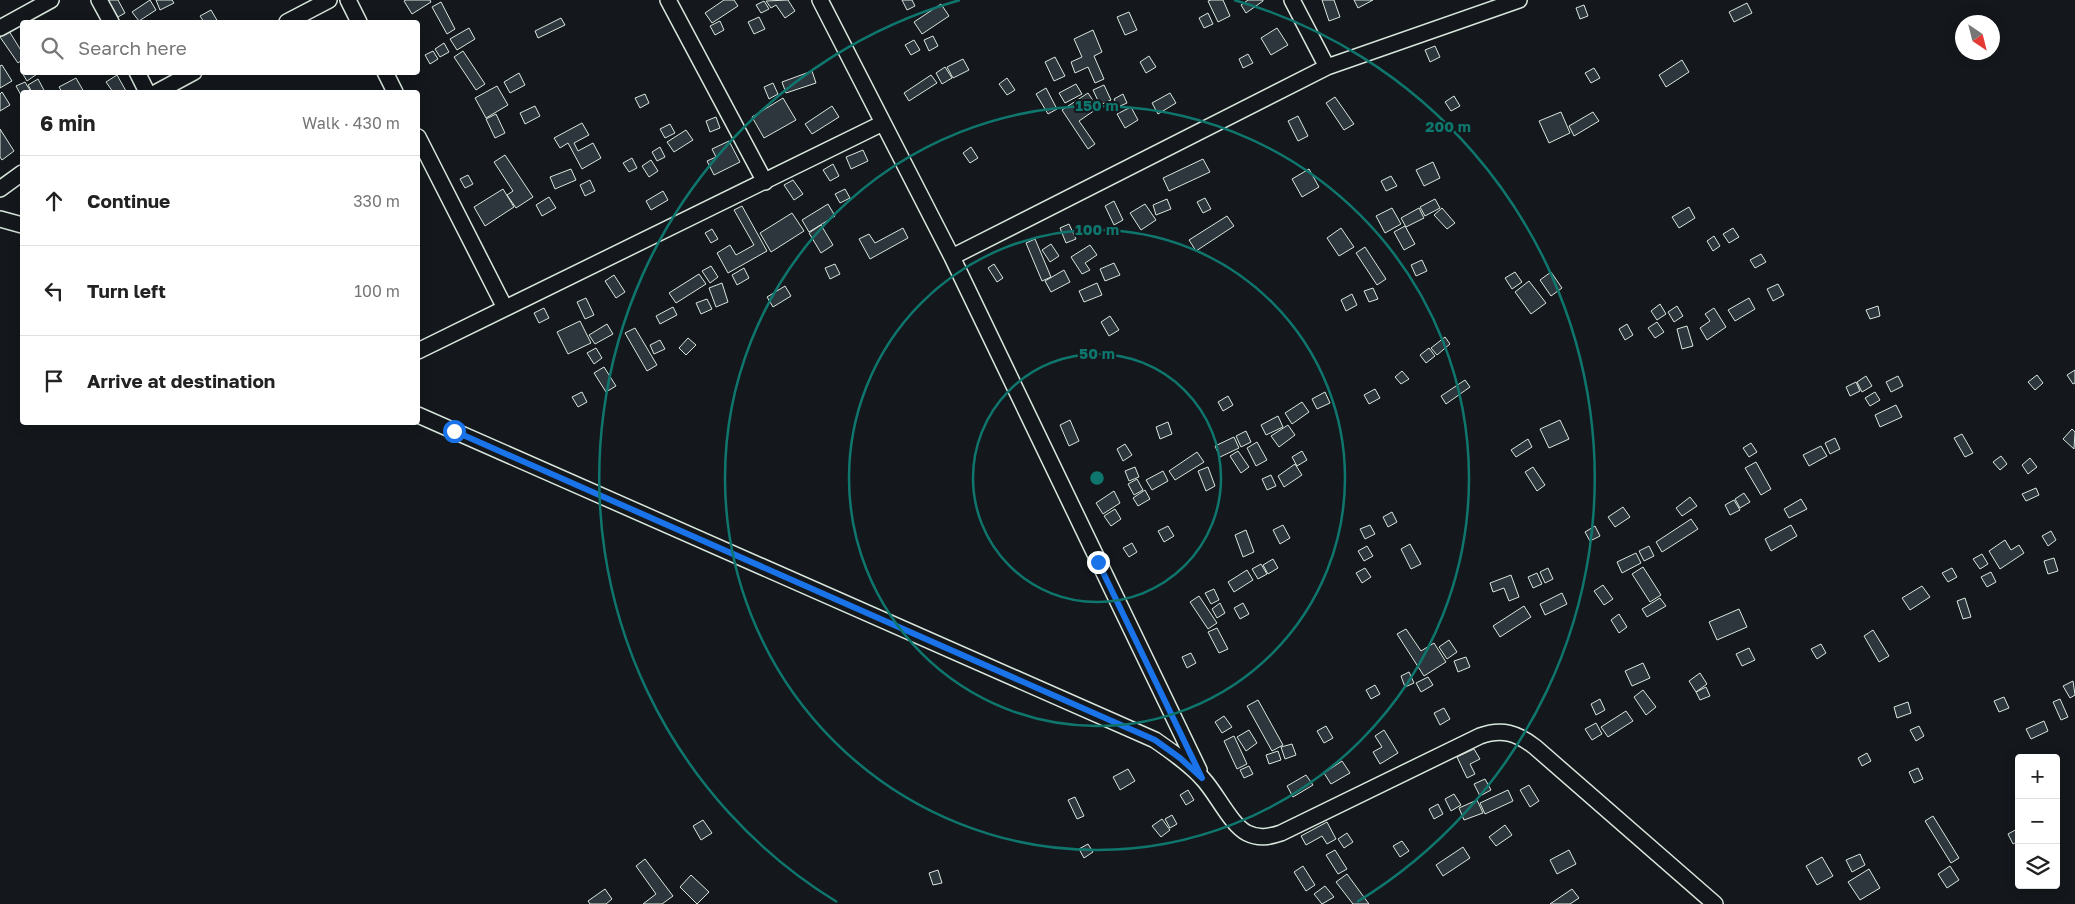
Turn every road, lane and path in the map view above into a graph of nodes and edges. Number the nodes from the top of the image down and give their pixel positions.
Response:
1 (51, 0) edge
2 (99, 0) edge
3 (329, 0) edge
4 (348, 0) edge
5 (668, 0) edge
6 (820, 0) edge
7 (1292, 0) edge
8 (1518, 0) edge
9 (110, 20) edge
10 (291, 20) edge
11 (358, 20) edge
12 (0, 28) edge
13 (1327, 67) junction
14 (138, 75) edge
15 (188, 75) edge
16 (386, 75) edge
17 (146, 90) edge
18 (161, 90) edge
19 (394, 90) edge
20 (883, 124) junction
21 (420, 141) edge
22 (20, 174) edge
23 (765, 182) junction
24 (0, 189) edge
25 (0, 219) edge
26 (20, 224) edge
27 (952, 257) junction
28 (505, 308) junction
29 (420, 350) edge
30 (420, 416) edge
31 (1202, 778) junction
32 (1715, 904) edge

1 - 12 street
2 - 9 street
3 - 10 street
4 - 11 street
5 - 23 street
6 - 20 street
7 - 13 street
8 - 13 street
13 - 27 street
14 - 17 street
15 - 18 street
16 - 19 street
20 - 23 street
20 - 27 street
21 - 28 street
22 - 24 street
23 - 28 street
25 - 26 street
27 - 31 street
28 - 29 street
30 - 31 street
31 - 32 street

